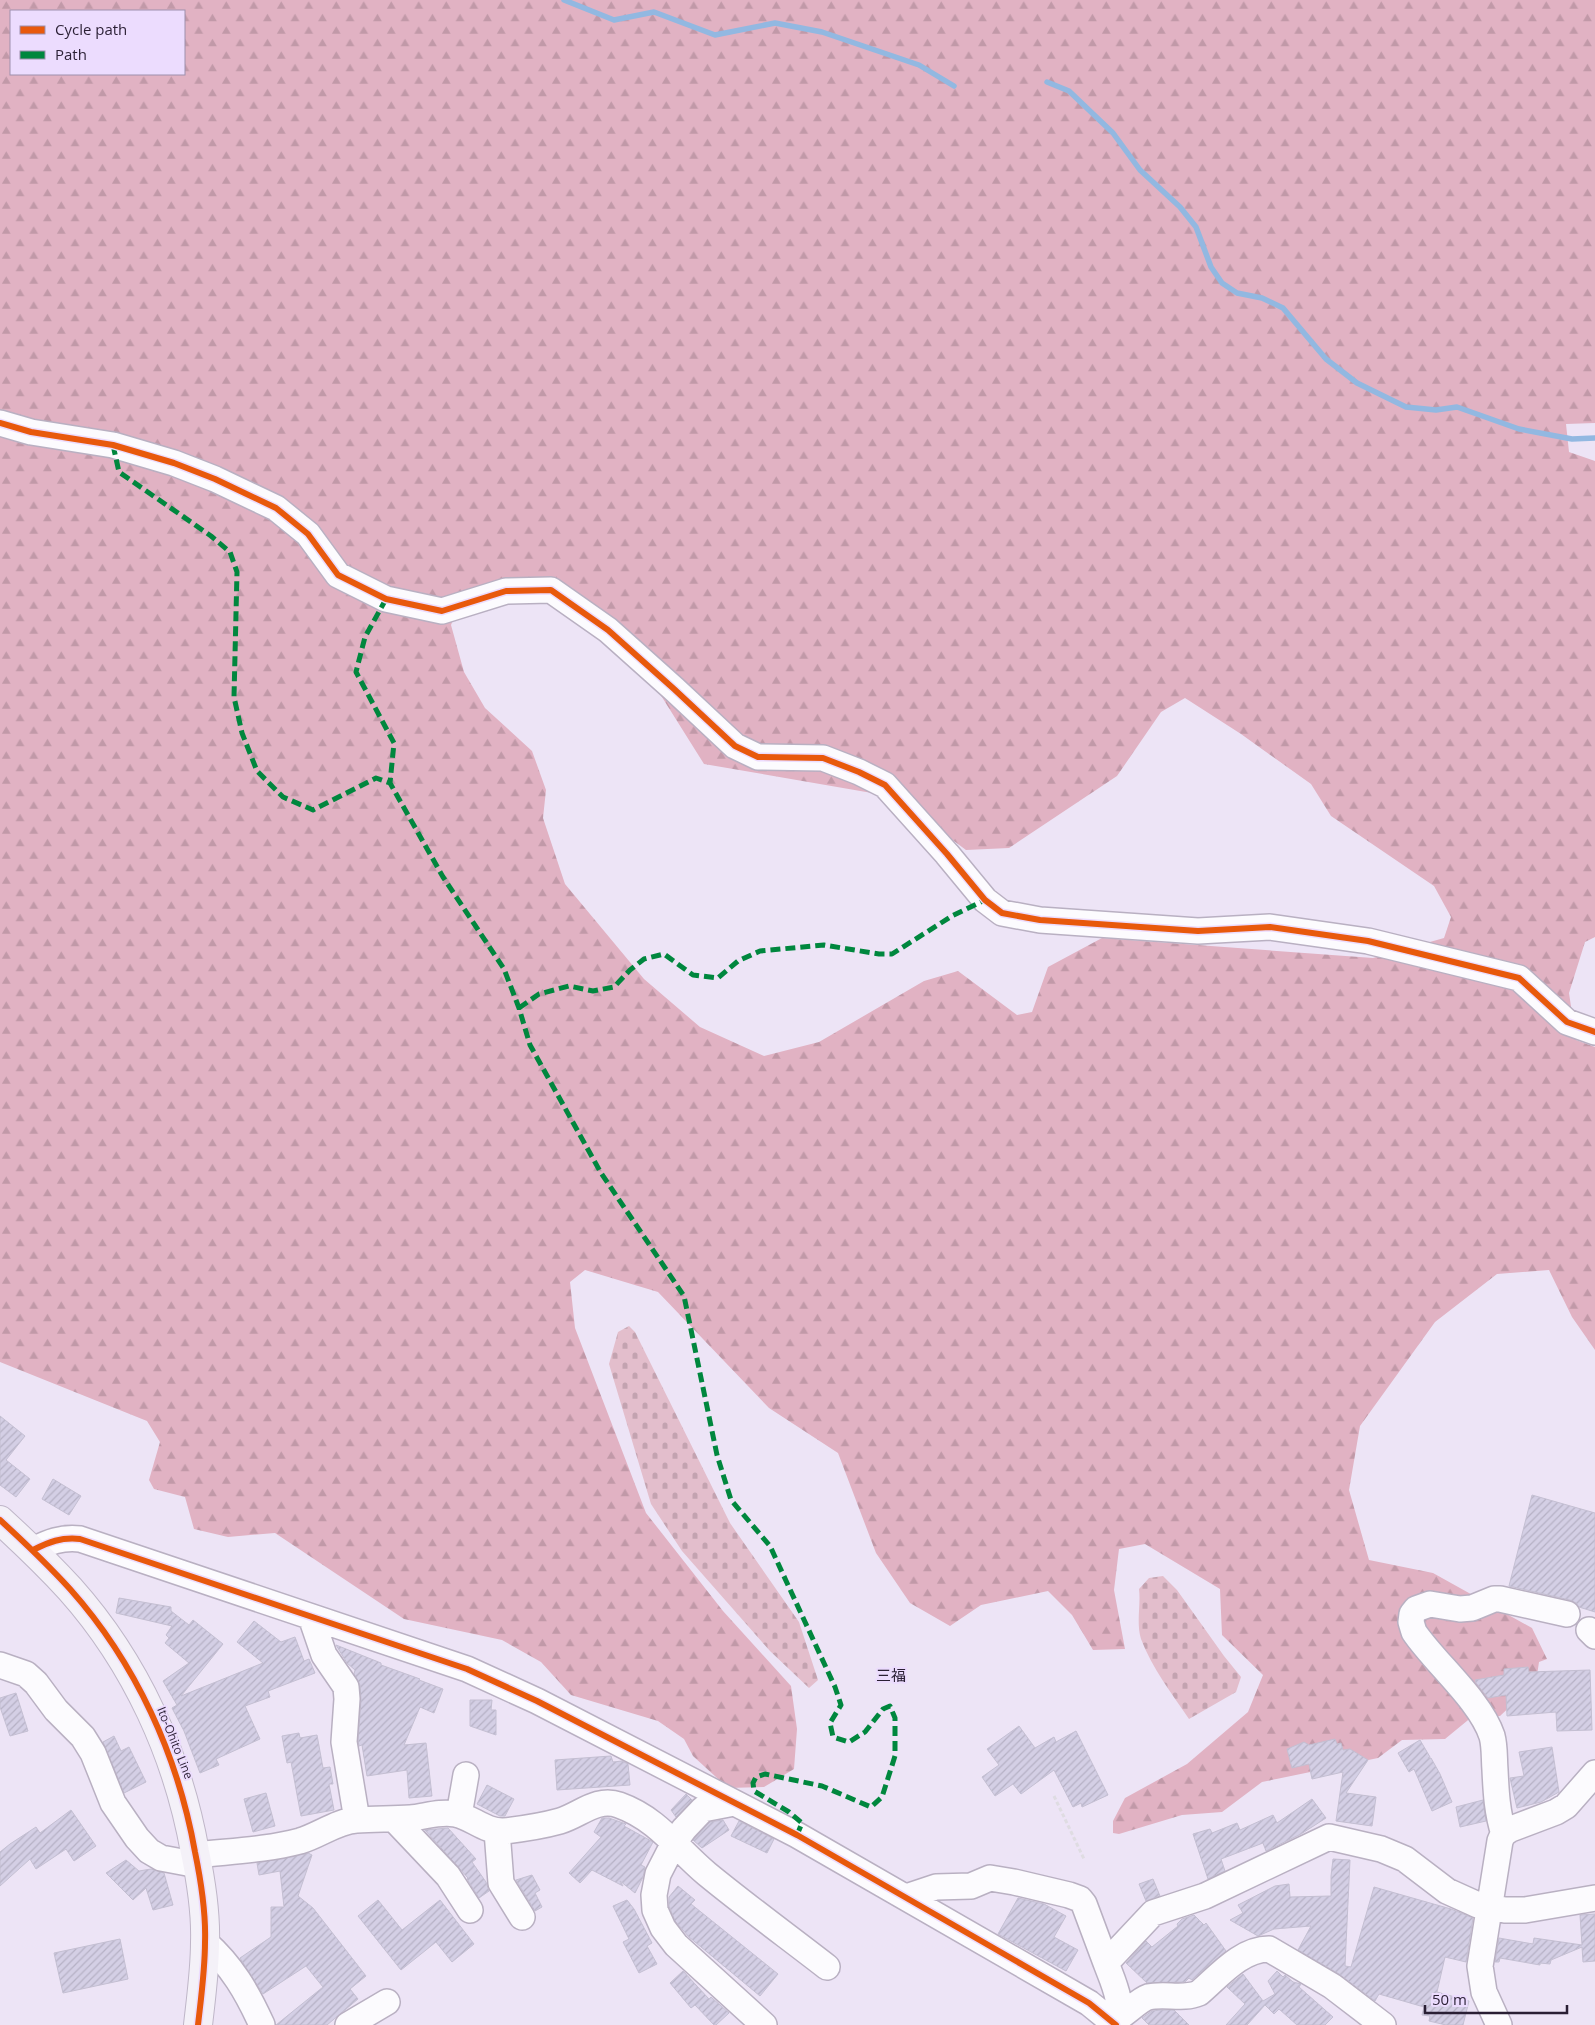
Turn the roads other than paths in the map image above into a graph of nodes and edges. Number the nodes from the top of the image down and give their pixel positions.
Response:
1 (0, 423) edge
2 (1595, 1032) edge
3 (0, 1520) edge
4 (33, 1550) junction
5 (1567, 1614) dead end
6 (311, 1617) junction
7 (0, 1666) edge
8 (1595, 1773) edge
9 (466, 1775) dead end
10 (734, 1803) junction
11 (1595, 1804) edge
12 (1565, 1807) junction
13 (459, 1816) junction
14 (394, 1819) junction
15 (357, 1820) junction
16 (497, 1831) junction
17 (1504, 1834) junction
18 (675, 1841) junction
19 (197, 1860) junction
20 (906, 1897) junction
21 (1595, 1898) edge
22 (1489, 1908) junction
23 (470, 1910) dead end
24 (522, 1916) dead end
25 (205, 1942) junction
26 (1106, 1962) junction
27 (827, 1966) dead end
28 (387, 2002) dead end
29 (1117, 2022) edge
30 (198, 2025) edge
31 (262, 2025) edge
32 (348, 2025) edge
33 (764, 2025) edge
34 (1383, 2025) edge
35 (1499, 2025) edge

1 - 2 street
3 - 4 main road, Ito-Ohito Line
4 - 6 street
4 - 19 main road, Ito-Ohito Line
5 - 17 street
6 - 10 street
6 - 15 street
7 - 19 street
8 - 12 street
9 - 13 street
10 - 18 street
10 - 20 street
11 - 12 street
12 - 17 street
13 - 14 street
13 - 16 street
14 - 15 street
14 - 23 street
15 - 19 street
16 - 18 street
16 - 24 street
17 - 22 street
18 - 27 street
18 - 33 street
19 - 25 main road, Ito-Ohito Line
20 - 26 street
20 - 29 street
21 - 22 street
22 - 26 street
22 - 35 street
25 - 30 main road, Ito-Ohito Line
25 - 31 street
26 - 29 street
28 - 32 street
29 - 34 street

